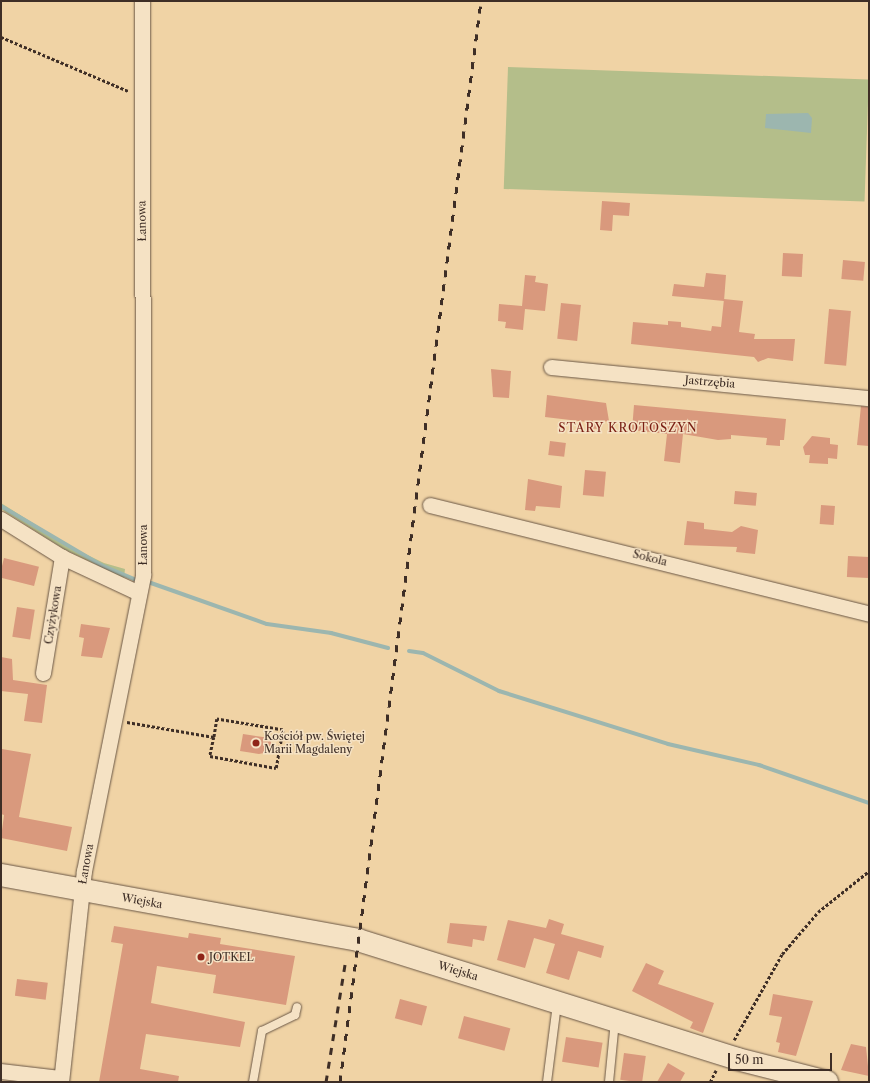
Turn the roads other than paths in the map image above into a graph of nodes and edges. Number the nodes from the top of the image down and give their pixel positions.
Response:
1 (142, 1) edge
2 (552, 367) dead end
3 (869, 398) edge
4 (430, 505) dead end
5 (1, 519) edge
6 (62, 557) junction
7 (139, 593) junction
8 (869, 614) edge
9 (43, 673) dead end
10 (1, 875) edge
11 (82, 890) junction
12 (557, 1003) junction
13 (297, 1007) dead end
14 (615, 1022) junction
15 (1, 1070) edge
16 (61, 1080) edge
17 (253, 1082) edge
18 (547, 1082) edge
19 (609, 1082) edge
20 (827, 1082) edge

1 - 7 street, Łanowa
2 - 3 street, Jastrzębia
4 - 8 street, Sokola
5 - 6 street
6 - 7 street
6 - 9 street, Czyżykowa
7 - 11 street, Łanowa
10 - 11 street, Wiejska
11 - 12 street, Wiejska
11 - 16 street, Łanowa
12 - 14 street, Wiejska
12 - 18 lane
13 - 17 lane
14 - 19 lane
14 - 20 street, Wiejska
15 - 16 street

